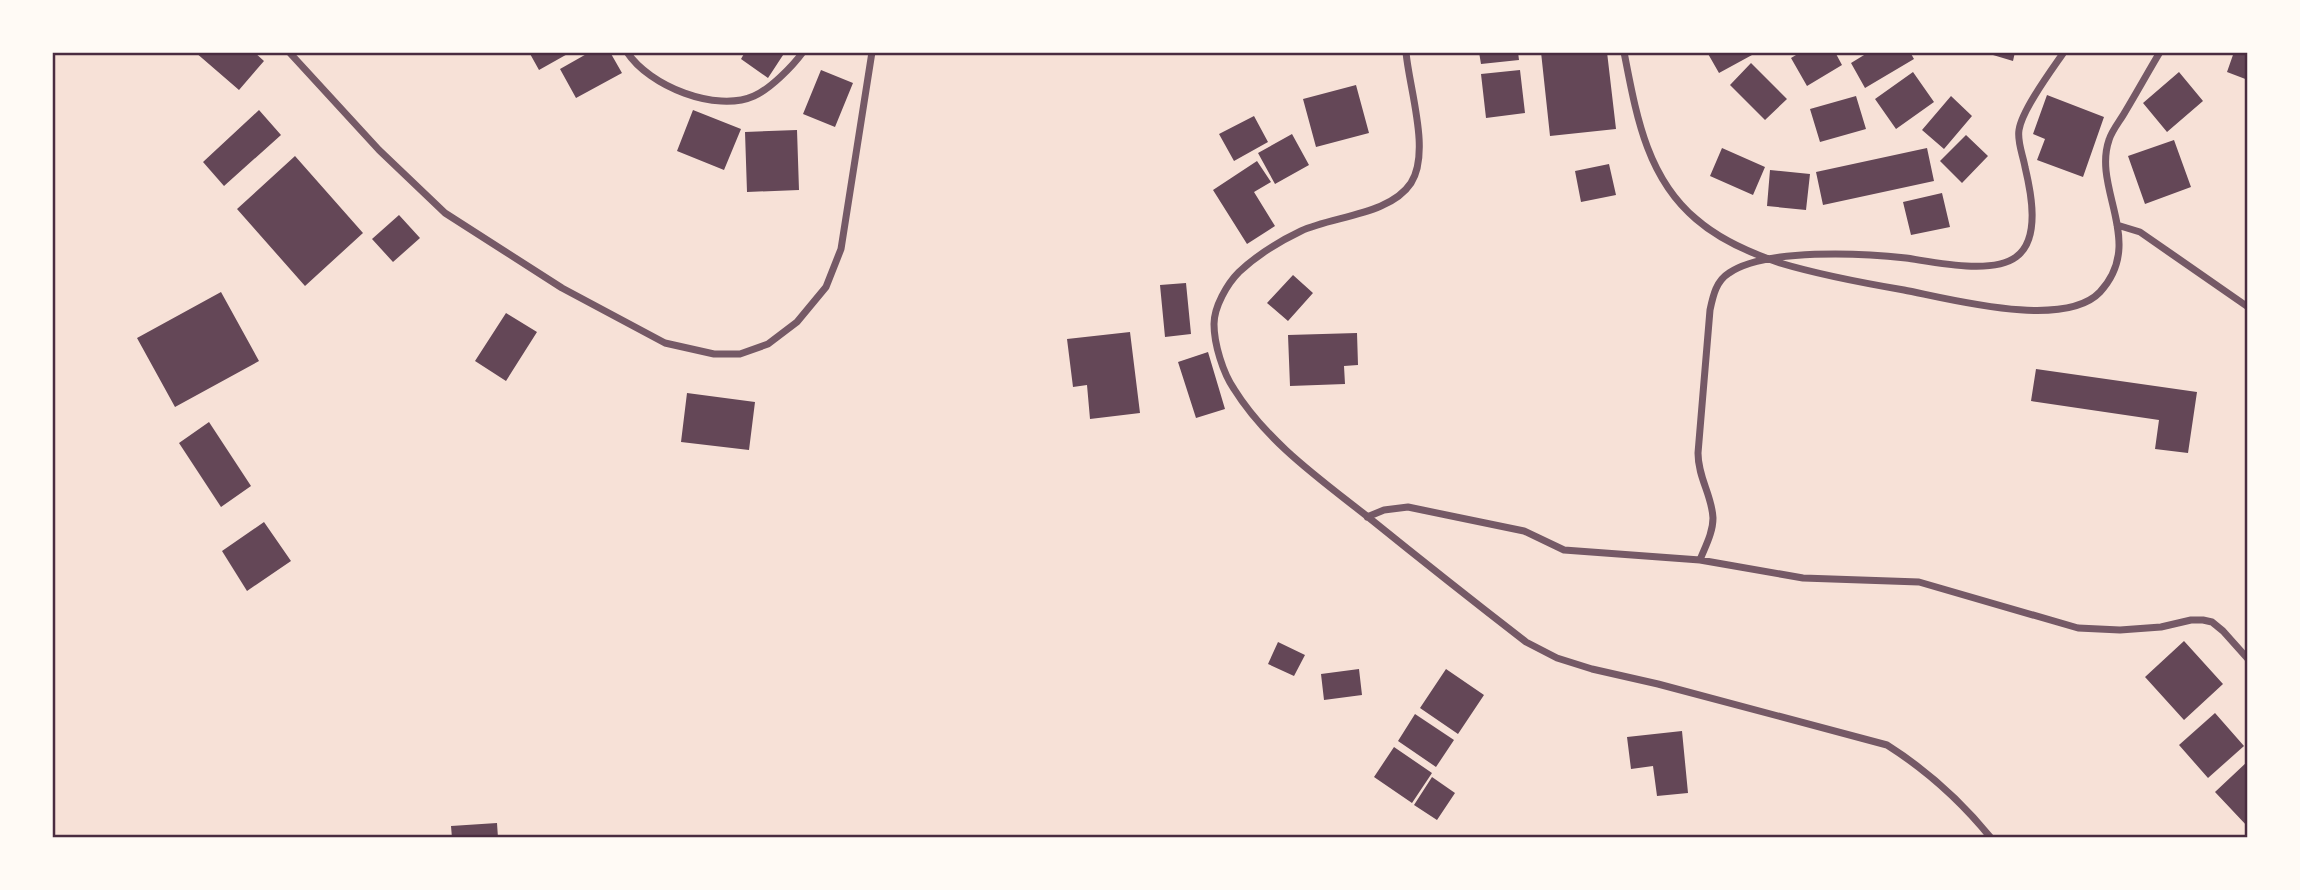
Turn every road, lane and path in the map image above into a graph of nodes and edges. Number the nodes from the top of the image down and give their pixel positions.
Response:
1 (289, 52) edge
2 (627, 52) edge
3 (803, 52) edge
4 (872, 52) edge
5 (1406, 52) edge
6 (1624, 52) edge
7 (2064, 52) edge
8 (2160, 52) edge
9 (2117, 225) junction
10 (1770, 259) junction
11 (2248, 307) edge
12 (1367, 517) junction
13 (1700, 561) junction
14 (2248, 659) edge
15 (1991, 838) edge

1 - 4 street
2 - 3 street
5 - 12 street
6 - 10 street
7 - 10 street
8 - 9 street
9 - 10 street
9 - 11 street
10 - 13 street
12 - 13 street
12 - 15 street
13 - 14 street

